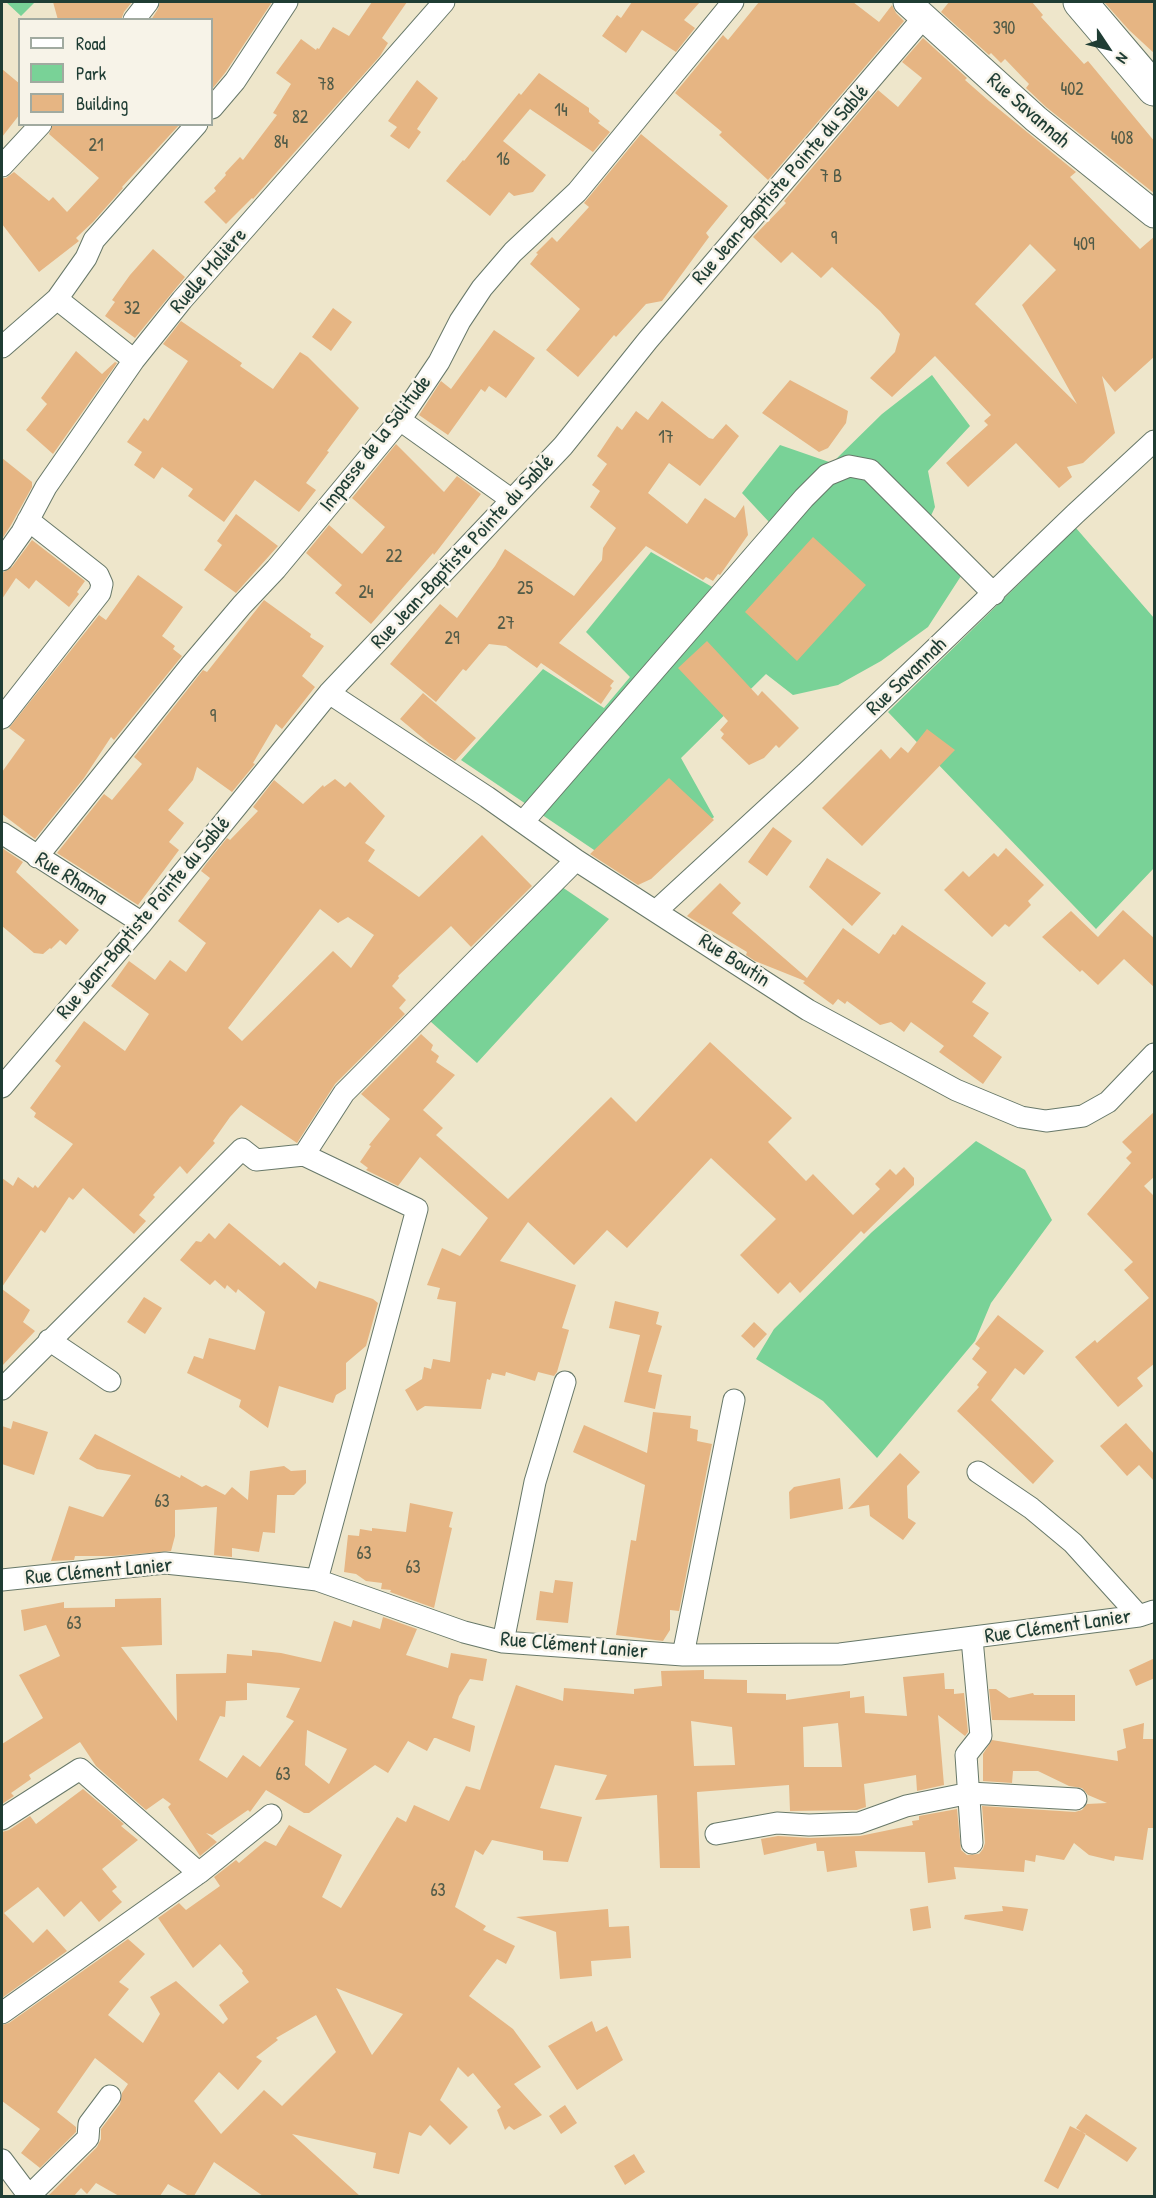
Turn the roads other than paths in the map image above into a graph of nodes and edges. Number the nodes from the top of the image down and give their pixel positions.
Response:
1 (148, 2) edge
2 (287, 2) edge
3 (444, 2) edge
4 (734, 2) edge
5 (1080, 2) edge
6 (915, 9) edge
7 (136, 18) edge
8 (1155, 89) edge
9 (213, 107) edge
10 (39, 126) edge
11 (195, 126) edge
12 (2, 166) edge
13 (1155, 214) edge
14 (57, 299) junction
15 (2, 347) edge
16 (134, 360) junction
17 (400, 420) junction
18 (1155, 441) edge
19 (513, 500) junction
20 (28, 519) junction
21 (2, 560) edge
22 (994, 594) junction
23 (329, 693) junction
24 (2, 718) edge
25 (522, 822) junction
26 (2, 833) edge
27 (37, 857) junction
28 (576, 860) junction
29 (657, 911) junction
30 (142, 923) junction
31 (1151, 1063) edge
32 (2, 1087) edge
33 (304, 1155) junction
34 (49, 1340) junction
35 (110, 1381) dead end
36 (565, 1382) dead end
37 (2, 1389) edge
38 (734, 1400) dead end
39 (978, 1472) dead end
40 (2, 1580) edge
41 (317, 1580) junction
42 (1147, 1613) edge
43 (972, 1639) junction
44 (503, 1642) junction
45 (683, 1655) junction
46 (970, 1792) junction
47 (1076, 1799) dead end
48 (272, 1815) dead end
49 (2, 1820) edge
50 (716, 1834) dead end
51 (972, 1843) dead end
52 (199, 1873) junction
53 (2, 2013) edge
54 (110, 2096) dead end
55 (2, 2160) edge
56 (29, 2196) edge

1 - 7 street
2 - 9 street
3 - 16 street, Ruelle Molière
4 - 17 street, Impasse de la Solitude
5 - 8 main road
6 - 13 street, Rue Savannah
6 - 19 street, Rue Jean-Baptiste Pointe du Sablé
10 - 12 street
11 - 14 street
14 - 15 street
14 - 16 street
16 - 20 street, Ruelle Molière
17 - 19 street
17 - 27 street, Impasse de la Solitude
18 - 22 street, Rue Savannah
19 - 23 street, Rue Jean-Baptiste Pointe du Sablé
20 - 21 street, Ruelle Molière
20 - 24 street
22 - 25 street
22 - 29 street, Rue Savannah
23 - 25 street, Rue Boutin
23 - 30 street, Rue Jean-Baptiste Pointe du Sablé
25 - 28 street, Rue Boutin
26 - 27 street, Rue Rhama
27 - 30 street, Rue Rhama
28 - 29 street, Rue Boutin
28 - 33 street
29 - 31 street, Rue Boutin
30 - 32 street, Rue Jean-Baptiste Pointe du Sablé
33 - 34 street
33 - 41 street
34 - 35 street
34 - 37 street
36 - 44 street
38 - 45 street
39 - 42 street
40 - 41 street, Rue Clément Lanier
41 - 44 street, Rue Clément Lanier
42 - 43 street, Rue Clément Lanier
43 - 45 street, Rue Clément Lanier
43 - 46 street
44 - 45 street, Rue Clément Lanier
46 - 47 street
46 - 50 street
46 - 51 street
48 - 52 street
49 - 52 street
52 - 53 street
54 - 56 street
55 - 56 street

